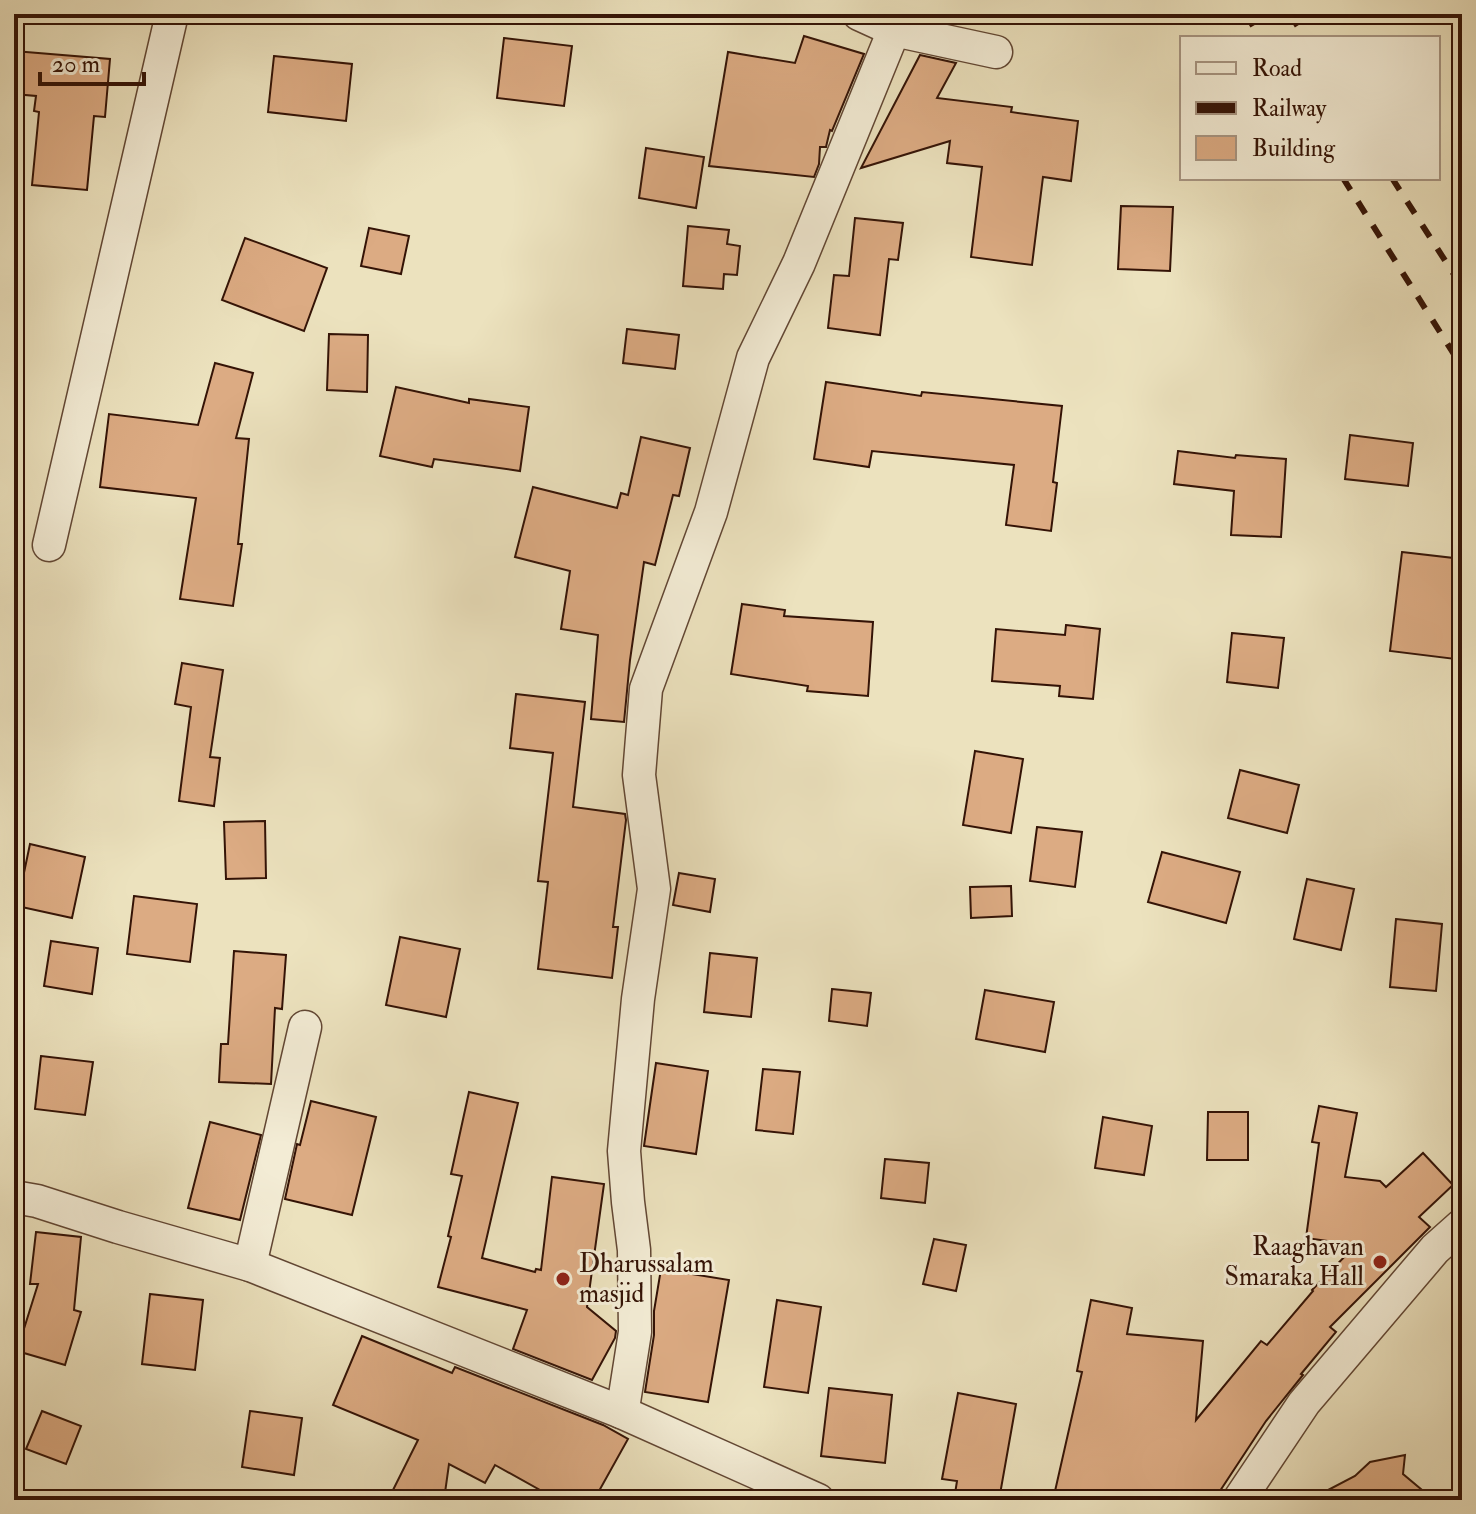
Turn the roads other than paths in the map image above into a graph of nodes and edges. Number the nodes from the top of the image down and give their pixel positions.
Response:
1 (172, 14) edge
2 (859, 14) edge
3 (894, 30) junction
4 (996, 52) dead end
5 (49, 545) dead end
6 (305, 1027) dead end
7 (14, 1197) edge
8 (1462, 1225) edge
9 (250, 1265) junction
10 (621, 1412) junction
11 (818, 1500) edge
12 (1239, 1500) edge

1 - 5 street
2 - 3 street
3 - 4 street
3 - 10 street
6 - 9 street
7 - 9 street
8 - 12 street
9 - 10 street
10 - 11 street

